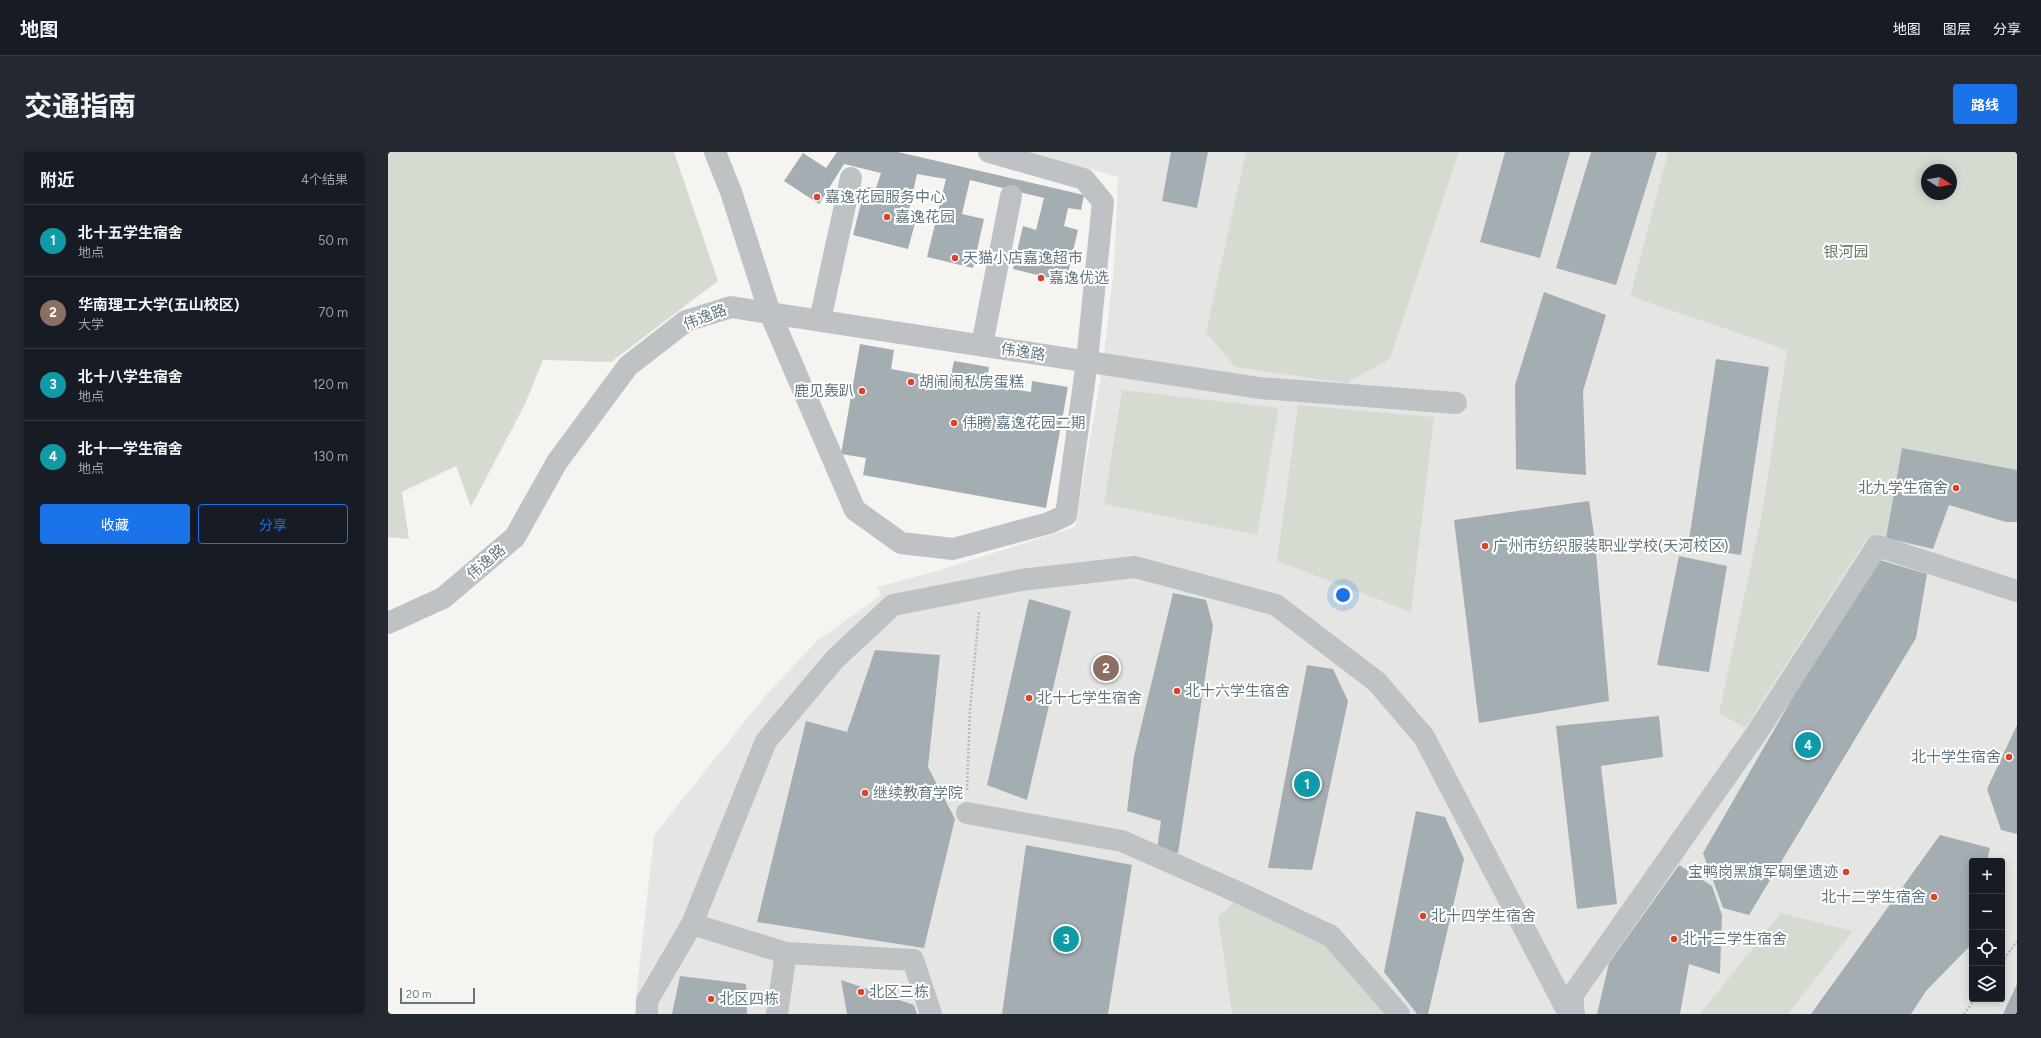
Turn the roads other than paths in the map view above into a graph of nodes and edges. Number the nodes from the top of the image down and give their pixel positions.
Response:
1 (715, 152) edge
2 (989, 152) edge
3 (851, 178) dead end
4 (1011, 196) dead end
5 (770, 313) junction
6 (820, 320) junction
7 (982, 345) junction
8 (1095, 362) junction
9 (1456, 403) dead end
10 (2017, 591) edge
11 (388, 623) edge
12 (967, 813) road end
13 (692, 924) junction
14 (786, 954) junction
15 (646, 1014) edge
16 (777, 1014) edge
17 (931, 1014) edge
18 (1399, 1014) edge
19 (1569, 1014) edge
20 (1574, 1014) edge

1 - 5 street
2 - 8 street
3 - 6 street
4 - 7 street
5 - 6 street, 伟逸路
5 - 8 street
5 - 11 street, 伟逸路
6 - 7 street, 伟逸路
7 - 8 street, 伟逸路
8 - 9 street, 伟逸路
10 - 20 street
12 - 18 street
13 - 14 street
13 - 15 street
13 - 19 street
14 - 16 street
14 - 17 street

